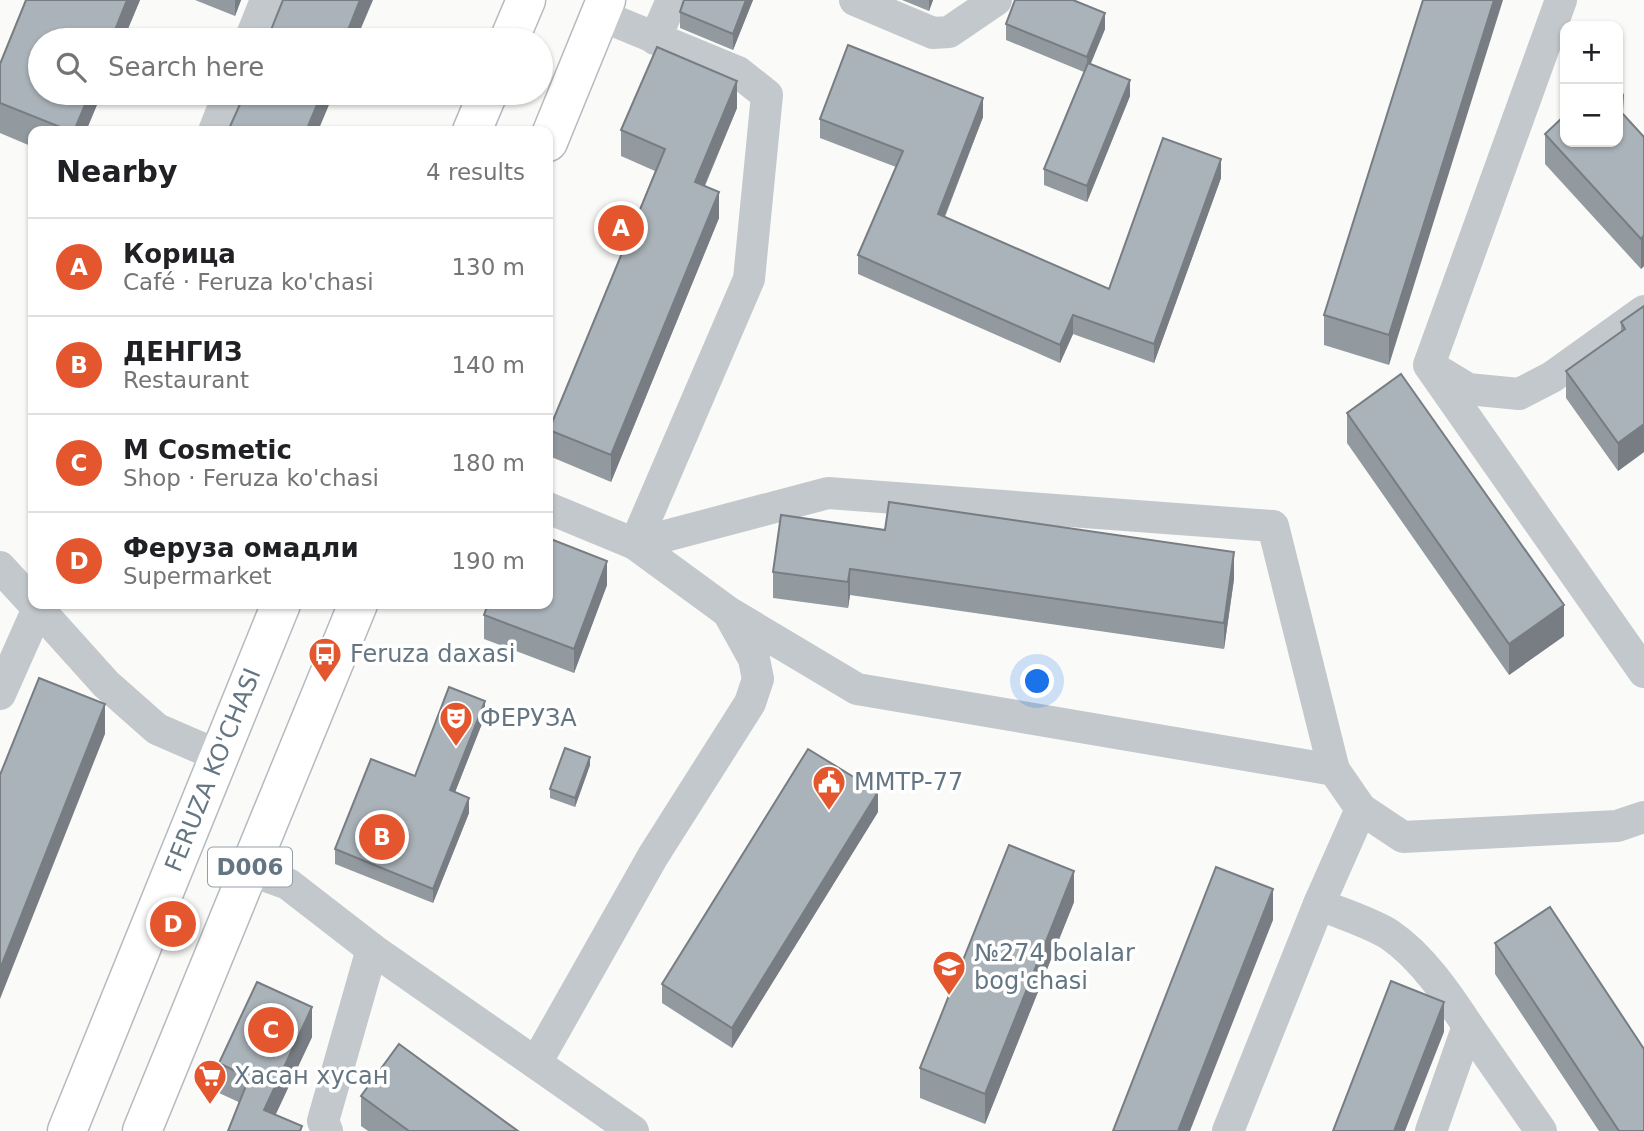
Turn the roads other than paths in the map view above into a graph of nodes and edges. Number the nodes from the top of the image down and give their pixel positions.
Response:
1 (266, 0) edge
2 (526, 0) edge
3 (672, 0) edge
4 (855, 0) edge
5 (996, 0) edge
6 (1561, 0) edge
7 (603, 8) edge
8 (255, 28) edge
9 (514, 28) edge
10 (655, 39) junction
11 (224, 105) edge
12 (483, 105) edge
13 (216, 126) edge
14 (474, 126) edge
15 (553, 130) edge
16 (1644, 311) edge
17 (1429, 365) junction
18 (553, 510) edge
19 (635, 544) junction
20 (0, 567) edge
21 (28, 597) edge
22 (34, 609) edge
23 (40, 609) edge
24 (279, 609) edge
25 (356, 609) edge
26 (727, 612) junction
27 (1644, 673) edge
28 (0, 694) edge
29 (219, 756) junction
30 (1334, 770) junction
31 (1361, 808) junction
32 (1644, 817) edge
33 (249, 870) junction
34 (1319, 904) junction
35 (372, 949) junction
36 (1468, 1026) junction
37 (536, 1063) junction
38 (67, 1131) edge
39 (142, 1131) edge
40 (327, 1131) edge
41 (633, 1131) edge
42 (1228, 1131) edge
43 (1431, 1131) edge
44 (1541, 1131) edge

1 - 8 street
2 - 9 main road
3 - 10 street
4 - 5 street
6 - 17 street
7 - 10 street
7 - 15 main road
10 - 19 street
11 - 13 street
12 - 14 main road
16 - 17 street
17 - 27 street
18 - 19 street
19 - 26 street
19 - 30 street
20 - 21 street
22 - 28 street
23 - 29 street
24 - 29 main road, FERUZA KO'CHASI / D006
25 - 33 main road, D006
26 - 30 street
26 - 37 street
29 - 38 main road, FERUZA KO'CHASI / D006
30 - 31 street
31 - 32 street
31 - 34 street
33 - 35 street
33 - 39 main road, D006
34 - 36 street
34 - 42 street
35 - 37 street
35 - 40 street
36 - 43 street
36 - 44 street
37 - 41 street

